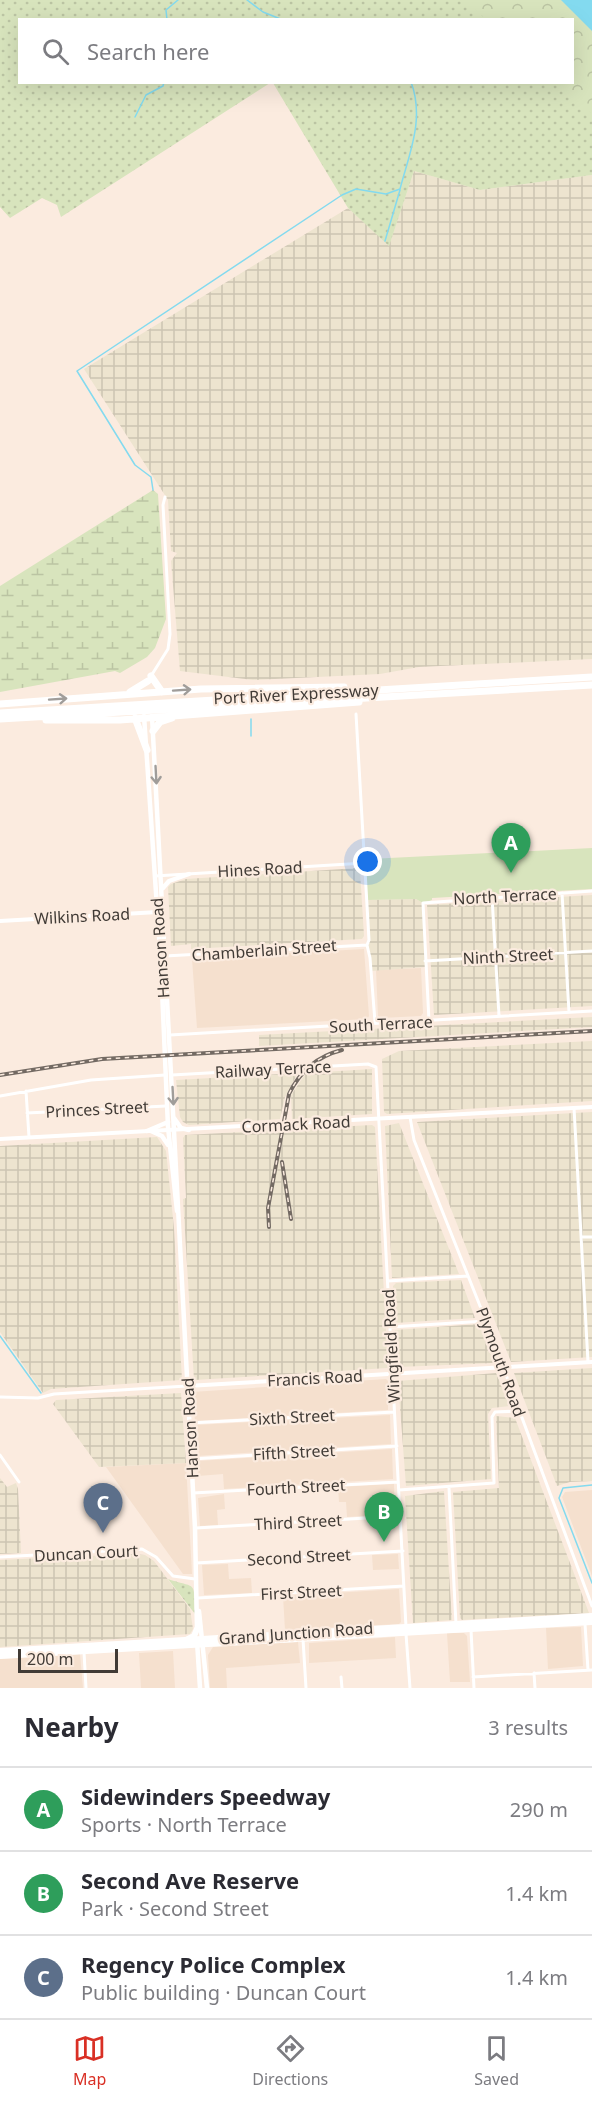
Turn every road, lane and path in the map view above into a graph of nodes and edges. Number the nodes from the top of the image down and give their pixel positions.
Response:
1 (165, 497) dead end
2 (592, 677) edge
3 (149, 678) junction
4 (592, 684) edge
5 (419, 688) junction
6 (147, 692) junction
7 (162, 692) junction
8 (128, 694) junction
9 (414, 695) junction
10 (0, 704) edge
11 (0, 713) edge
12 (356, 714) dead end
13 (183, 715) junction
14 (148, 717) junction
15 (14, 718) junction
16 (135, 718) junction
17 (0, 719) edge
18 (153, 731) junction
19 (147, 750) junction
20 (365, 863) junction
21 (189, 874) junction
22 (161, 875) junction
23 (154, 876) junction
24 (162, 889) junction
25 (592, 891) edge
26 (562, 893) junction
27 (492, 897) junction
28 (160, 912) junction
29 (0, 921) edge
30 (367, 945) junction
31 (592, 951) edge
32 (565, 953) junction
33 (164, 956) junction
34 (495, 957) junction
35 (425, 961) junction
36 (592, 1011) edge
37 (569, 1012) junction
38 (499, 1016) junction
39 (429, 1021) junction
40 (375, 1022) junction
41 (165, 1027) junction
42 (170, 1035) junction
43 (374, 1065) joint
44 (172, 1075) junction
45 (165, 1076) junction
46 (26, 1091) junction
47 (0, 1096) edge
48 (167, 1106) junction
49 (592, 1107) edge
50 (574, 1108) junction
51 (27, 1113) junction
52 (174, 1118) junction
53 (410, 1118) junction
54 (379, 1119) junction
55 (168, 1122) junction
56 (189, 1130) junction
57 (149, 1131) junction
58 (168, 1131) junction
59 (175, 1131) junction
60 (29, 1137) junction
61 (0, 1139) edge
62 (176, 1142) junction
63 (170, 1148) junction
64 (178, 1215) junction
65 (592, 1237) edge
66 (582, 1238) junction
67 (468, 1276) junction
68 (388, 1281) junction
69 (486, 1321) junction
70 (390, 1327) junction
71 (590, 1362) edge
72 (503, 1367) junction
73 (393, 1374) junction
74 (187, 1386) junction
75 (0, 1397) edge
76 (519, 1411) junction
77 (395, 1412) junction
78 (189, 1423) junction
79 (397, 1446) junction
80 (0, 1455) edge
81 (191, 1459) junction
82 (19, 1482) dead end
83 (399, 1482) junction
84 (449, 1487) junction
85 (399, 1490) junction
86 (193, 1493) junction
87 (401, 1516) junction
88 (195, 1528) junction
89 (402, 1551) junction
90 (0, 1557) edge
91 (196, 1563) junction
92 (197, 1579) junction
93 (404, 1586) junction
94 (198, 1598) junction
95 (592, 1606) edge
96 (592, 1616) edge
97 (587, 1620) edge
98 (456, 1624) junction
99 (199, 1626) junction
100 (470, 1626) junction
101 (406, 1629) junction
102 (303, 1636) junction
103 (211, 1639) junction
104 (201, 1642) junction
105 (186, 1643) junction
106 (84, 1649) junction
107 (0, 1651) edge
108 (0, 1656) edge
109 (198, 1658) junction
110 (590, 1670) edge
111 (534, 1673) junction
112 (341, 1677) dead end
113 (473, 1677) junction
114 (86, 1688) edge
115 (200, 1688) edge
116 (207, 1688) edge
117 (306, 1688) edge
118 (342, 1688) edge
119 (410, 1688) edge
120 (474, 1688) edge
121 (535, 1688) edge

1 - 3 street, Hanson Road
2 - 5 highway, Port River Expressway
3 - 6 street, Hanson Road
3 - 6 street, Hanson Road
3 - 7 highway
3 - 8 highway
4 - 9 highway, Port River Expressway
7 -> 5 highway
5 - 11 highway, Port River Expressway
6 - 7 highway
6 - 8 highway
6 - 14 main road, Hanson Road
10 -> 8 highway
9 - 13 highway
9 - 15 highway, Port River Expressway
12 - 20 street
13 - 14 highway
13 - 18 highway
14 - 16 highway
14 - 18 main road, Hanson Road
14 - 19 main road, Hanson Road
15 - 16 highway
15 - 17 highway, Port River Expressway
16 - 19 highway
18 -> 22 main road, Hanson Road
19 - 23 main road, Hanson Road
20 - 21 street, Hines Road
20 - 30 street
21 - 22 street, Hines Road
21 - 24 main road
22 - 23 street, Hines Road
22 - 24 main road, Hanson Road
23 - 28 main road, Hanson Road
24 - 28 main road, Hanson Road
25 - 26 street, North Terrace
26 - 27 street, North Terrace
26 - 32 street
27 - 34 street
27 - 35 street, North Terrace
28 - 29 street, Wilkins Road
28 - 33 main road, Hanson Road
30 - 33 street, Chamberlain Street
30 - 40 street
31 - 32 street, Ninth Street
32 - 34 street, Ninth Street
32 - 37 street
33 - 41 main road, Hanson Road
33 - 42 main road, Hanson Road
34 - 35 street, Ninth Street
34 - 38 street
35 - 39 street
36 - 37 street, South Terrace
37 - 38 street, South Terrace
38 - 39 street, South Terrace
39 - 40 street, South Terrace
40 - 42 street, South Terrace
41 - 42 main road
41 - 45 main road, Hanson Road
42 - 44 main road, Hanson Road
43 - 44 street, Railway Terrace
43 - 54 street, Wingfield Road
44 -> 52 main road, Hanson Road
45 - 46 street
45 - 48 main road, Hanson Road
46 - 47 street
46 - 51 street
48 - 51 street, Princes Street
48 - 55 main road, Hanson Road
49 - 50 street, Cormack Road
50 - 53 street, Cormack Road
50 - 66 street
51 - 60 street
52 - 56 main road
52 - 59 main road, Hanson Road
53 - 54 street, Cormack Road
53 - 67 street, Plymouth Road
54 - 56 street, Cormack Road
54 - 68 street, Wingfield Road
55 - 57 main road
55 - 58 main road, Hanson Road
56 - 59 street, Cormack Road
56 - 62 main road
57 - 58 street, Cormack Road
57 - 60 street, Cormack Road
57 - 63 main road
58 - 59 street, Cormack Road
58 - 63 main road, Hanson Road
59 - 62 main road, Hanson Road
60 - 61 street, Cormack Road
62 - 64 main road, Hanson Road
63 - 64 main road, Hanson Road
64 - 74 main road, Hanson Road
65 - 66 street
66 - 71 street
67 - 68 street
67 - 69 street, Plymouth Road
68 - 70 street, Wingfield Road
69 - 70 street
69 - 72 street, Plymouth Road
70 - 73 street, Wingfield Road
71 - 72 street, Francis Road
72 - 73 street, Francis Road
72 - 76 street, Plymouth Road
73 - 74 street, Francis Road
73 - 77 street, Wingfield Road
74 - 75 street, Francis Road
74 - 78 main road, Hanson Road
76 - 84 street
76 - 95 street, Plymouth Road
77 - 78 street, Sixth Street
77 - 79 street, Wingfield Road
78 - 81 main road, Hanson Road
79 - 81 street, Fifth Street
79 - 83 street, Wingfield Road
80 - 82 street
81 - 86 main road, Hanson Road
83 - 85 street, Wingfield Road
83 - 86 street, Fourth Street
84 - 85 street
84 - 98 street
85 - 87 street, Wingfield Road
86 - 88 main road, Hanson Road
87 - 88 street, Third Street
87 - 89 street, Wingfield Road
88 - 91 main road, Hanson Road
89 - 91 street, Second Street
89 - 93 street, Wingfield Road
90 - 92 street, Duncan Court
91 - 92 main road, Hanson Road
92 - 94 main road, Hanson Road
93 - 94 street, First Street
93 - 101 street, Wingfield Road
94 - 99 main road, Hanson Road
96 - 97 highway, Grand Junction Road
97 - 100 highway, Grand Junction Road
97 - 110 street
98 - 100 highway, Grand Junction Road
98 - 101 highway, Grand Junction Road
99 - 103 main road
99 - 104 main road, Hanson Road
99 - 105 highway
100 - 101 highway, Grand Junction Road
100 - 113 street
101 - 102 highway, Grand Junction Road
101 - 119 street, Wingfield Road
102 - 103 highway, Grand Junction Road
102 - 104 highway, Grand Junction Road
102 - 117 street
103 - 104 highway, Grand Junction Road
104 - 105 highway, Grand Junction Road
104 - 109 main road, Hanson Road
104 - 116 main road, Hanson Road
105 - 106 highway, Grand Junction Road
105 - 109 main road
106 - 107 highway, Grand Junction Road
106 - 108 highway, Grand Junction Road
106 - 114 street
109 - 115 main road, Hanson Road
110 - 111 street
111 - 113 street
111 - 121 street
112 - 118 street
113 - 120 street

